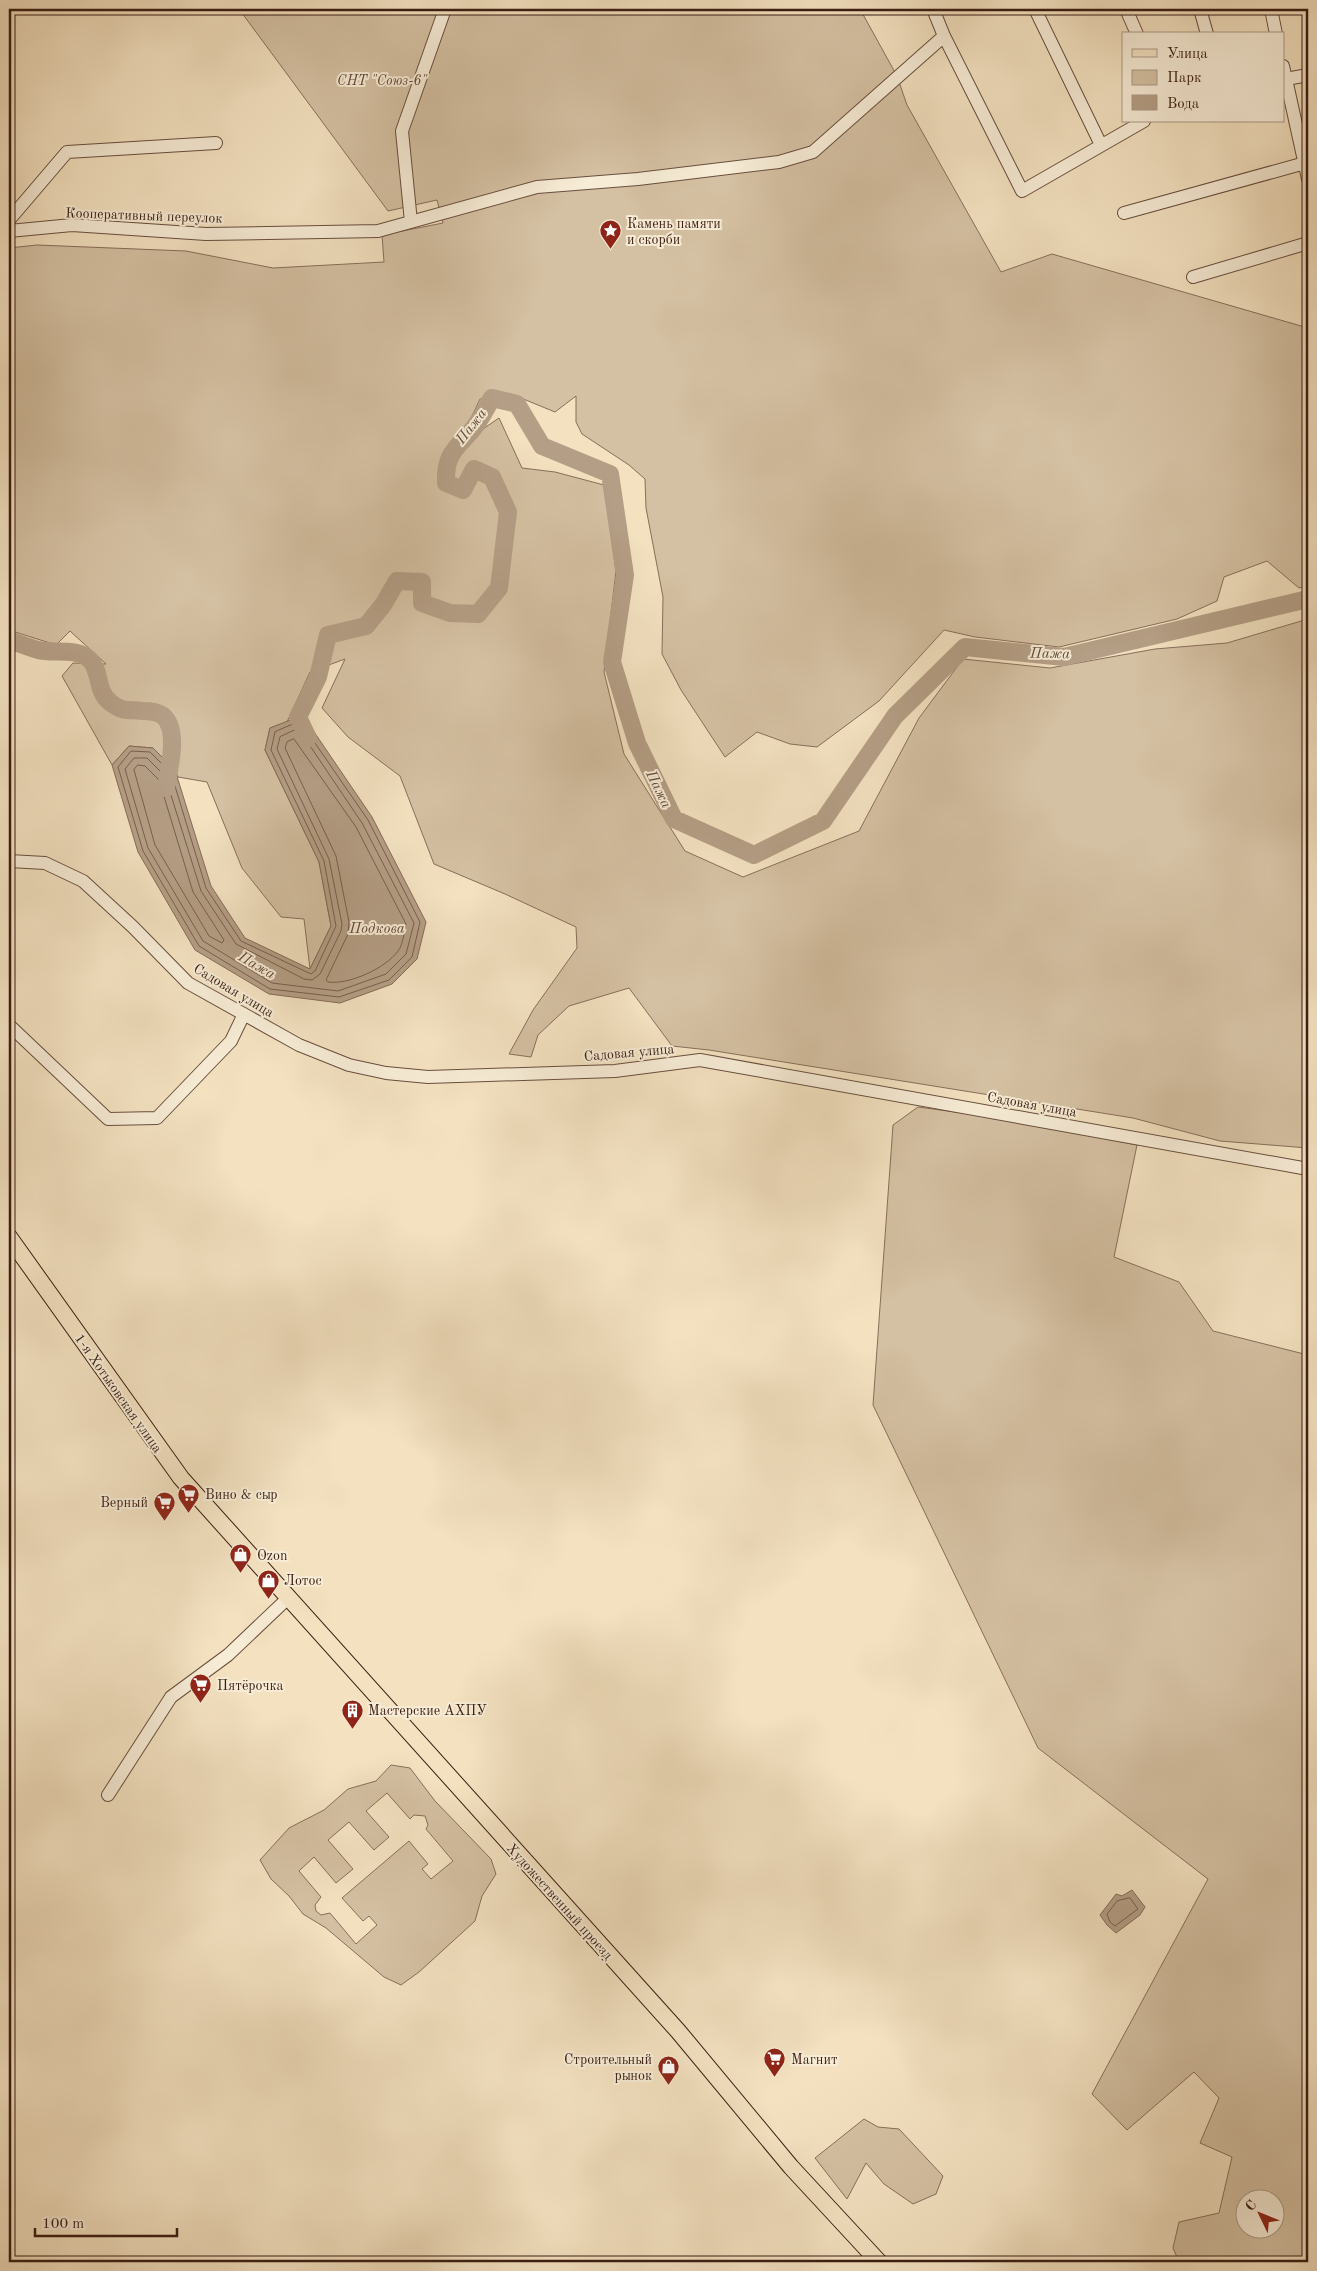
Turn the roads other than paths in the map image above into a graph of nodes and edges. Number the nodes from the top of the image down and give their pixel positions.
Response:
1 (445, 9) edge
2 (933, 9) edge
3 (1035, 9) edge
4 (1126, 9) edge
5 (1200, 9) edge
6 (1271, 9) edge
7 (1136, 32) edge
8 (1206, 32) edge
9 (1276, 32) edge
10 (944, 36) junction
11 (1284, 70) edge
12 (1308, 75) edge
13 (1286, 79) junction
14 (1142, 122) edge
15 (216, 143) dead end
16 (1102, 145) junction
17 (1305, 163) junction
18 (1308, 179) edge
19 (1124, 213) dead end
20 (9, 220) edge
21 (411, 222) junction
22 (9, 231) edge
23 (1308, 243) edge
24 (1193, 277) dead end
25 (9, 861) edge
26 (244, 1014) junction
27 (9, 1025) edge
28 (1308, 1169) edge
29 (9, 1237) edge
30 (238, 1543) joint
31 (287, 1599) junction
32 (108, 1795) dead end
33 (879, 2262) edge

1 - 21 street
2 - 10 street
3 - 16 street
4 - 7 street
5 - 8 street
6 - 9 street
10 - 16 street
10 - 21 street, Кооперативный переулок
11 - 13 street
12 - 13 street
13 - 17 street
14 - 16 street
15 - 20 street
17 - 18 street
17 - 19 street
21 - 22 street, Кооперативный переулок
23 - 24 street
25 - 26 street, Садовая улица
26 - 27 street
26 - 28 street, Садовая улица
29 - 30 main road, 1-я Хотьковская улица
30 - 31 main road, Художественный проезд
31 - 32 street
31 - 33 main road, Художественный проезд

